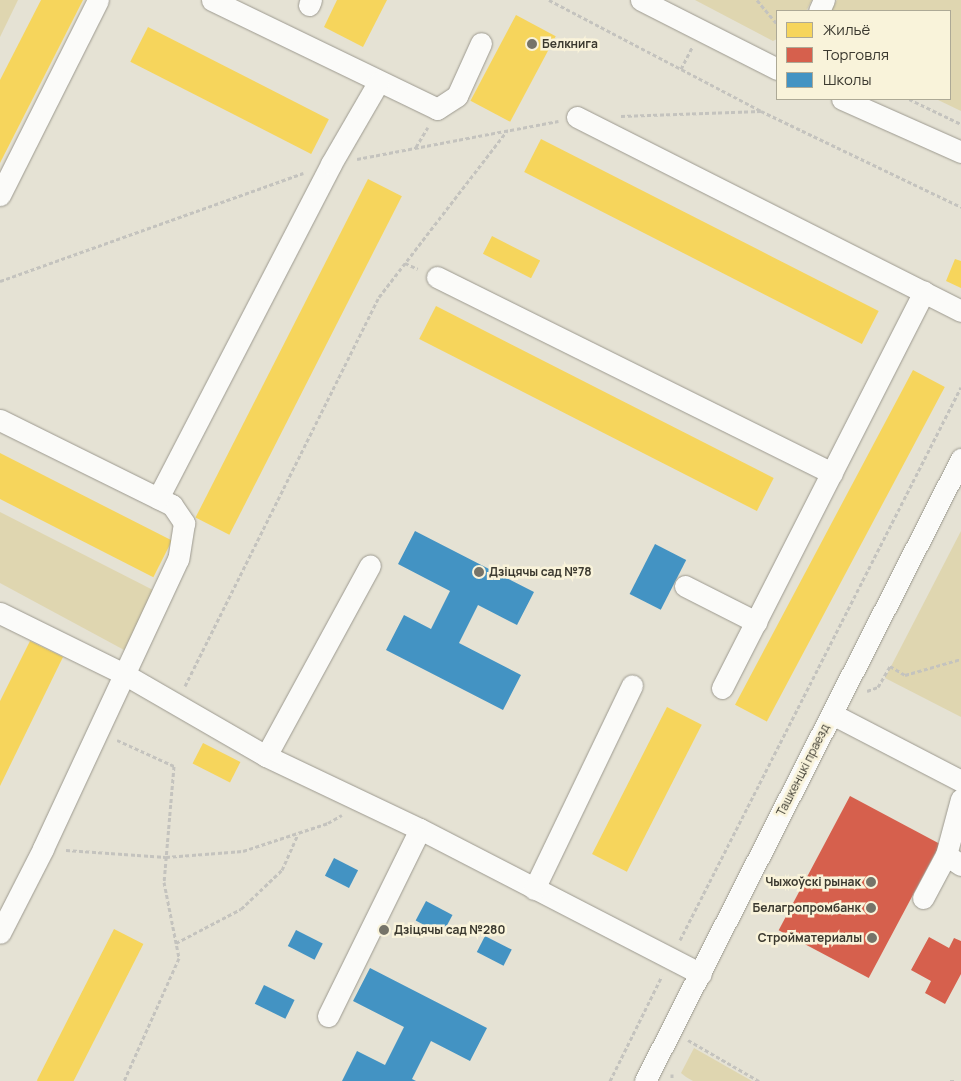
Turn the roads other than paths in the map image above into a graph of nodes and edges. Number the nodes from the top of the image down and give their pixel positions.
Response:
1 (98, 0) edge
2 (212, 0) edge
3 (641, 0) edge
4 (481, 43) dead end
5 (776, 68) edge
6 (378, 83) junction
7 (844, 100) edge
8 (577, 117) road end
9 (961, 152) edge
10 (0, 195) edge
11 (437, 277) dead end
12 (924, 292) junction
13 (961, 311) edge
14 (0, 420) edge
15 (961, 459) edge
16 (832, 473) junction
17 (158, 498) junction
18 (370, 565) dead end
19 (685, 586) dead end
20 (0, 613) edge
21 (756, 622) junction
22 (124, 674) junction
23 (632, 685) dead end
24 (722, 688) dead end
25 (840, 718) junction
26 (266, 756) junction
27 (961, 780) edge
28 (961, 799) edge
29 (420, 829) junction
30 (953, 860) edge
31 (534, 889) junction
32 (923, 898) dead end
33 (0, 932) edge
34 (700, 974) junction
35 (328, 1016) dead end
36 (648, 1080) edge

1 - 10 street
2 - 6 street
3 - 5 street
4 - 6 street
6 - 17 street
7 - 9 street
8 - 12 street
11 - 16 street
12 - 13 street
12 - 16 street
14 - 17 street
15 - 25 street, Ташкенцкі праезд
16 - 21 street
17 - 22 street
18 - 26 street
19 - 21 street
20 - 22 street
21 - 24 street
22 - 26 street
22 - 33 street
23 - 31 street
25 - 27 street
25 - 34 street, Ташкенцкі праезд
26 - 29 street
28 - 30 street
29 - 31 street
29 - 35 street
30 - 32 street
31 - 34 street
34 - 36 street, Ташкенцкі праезд

